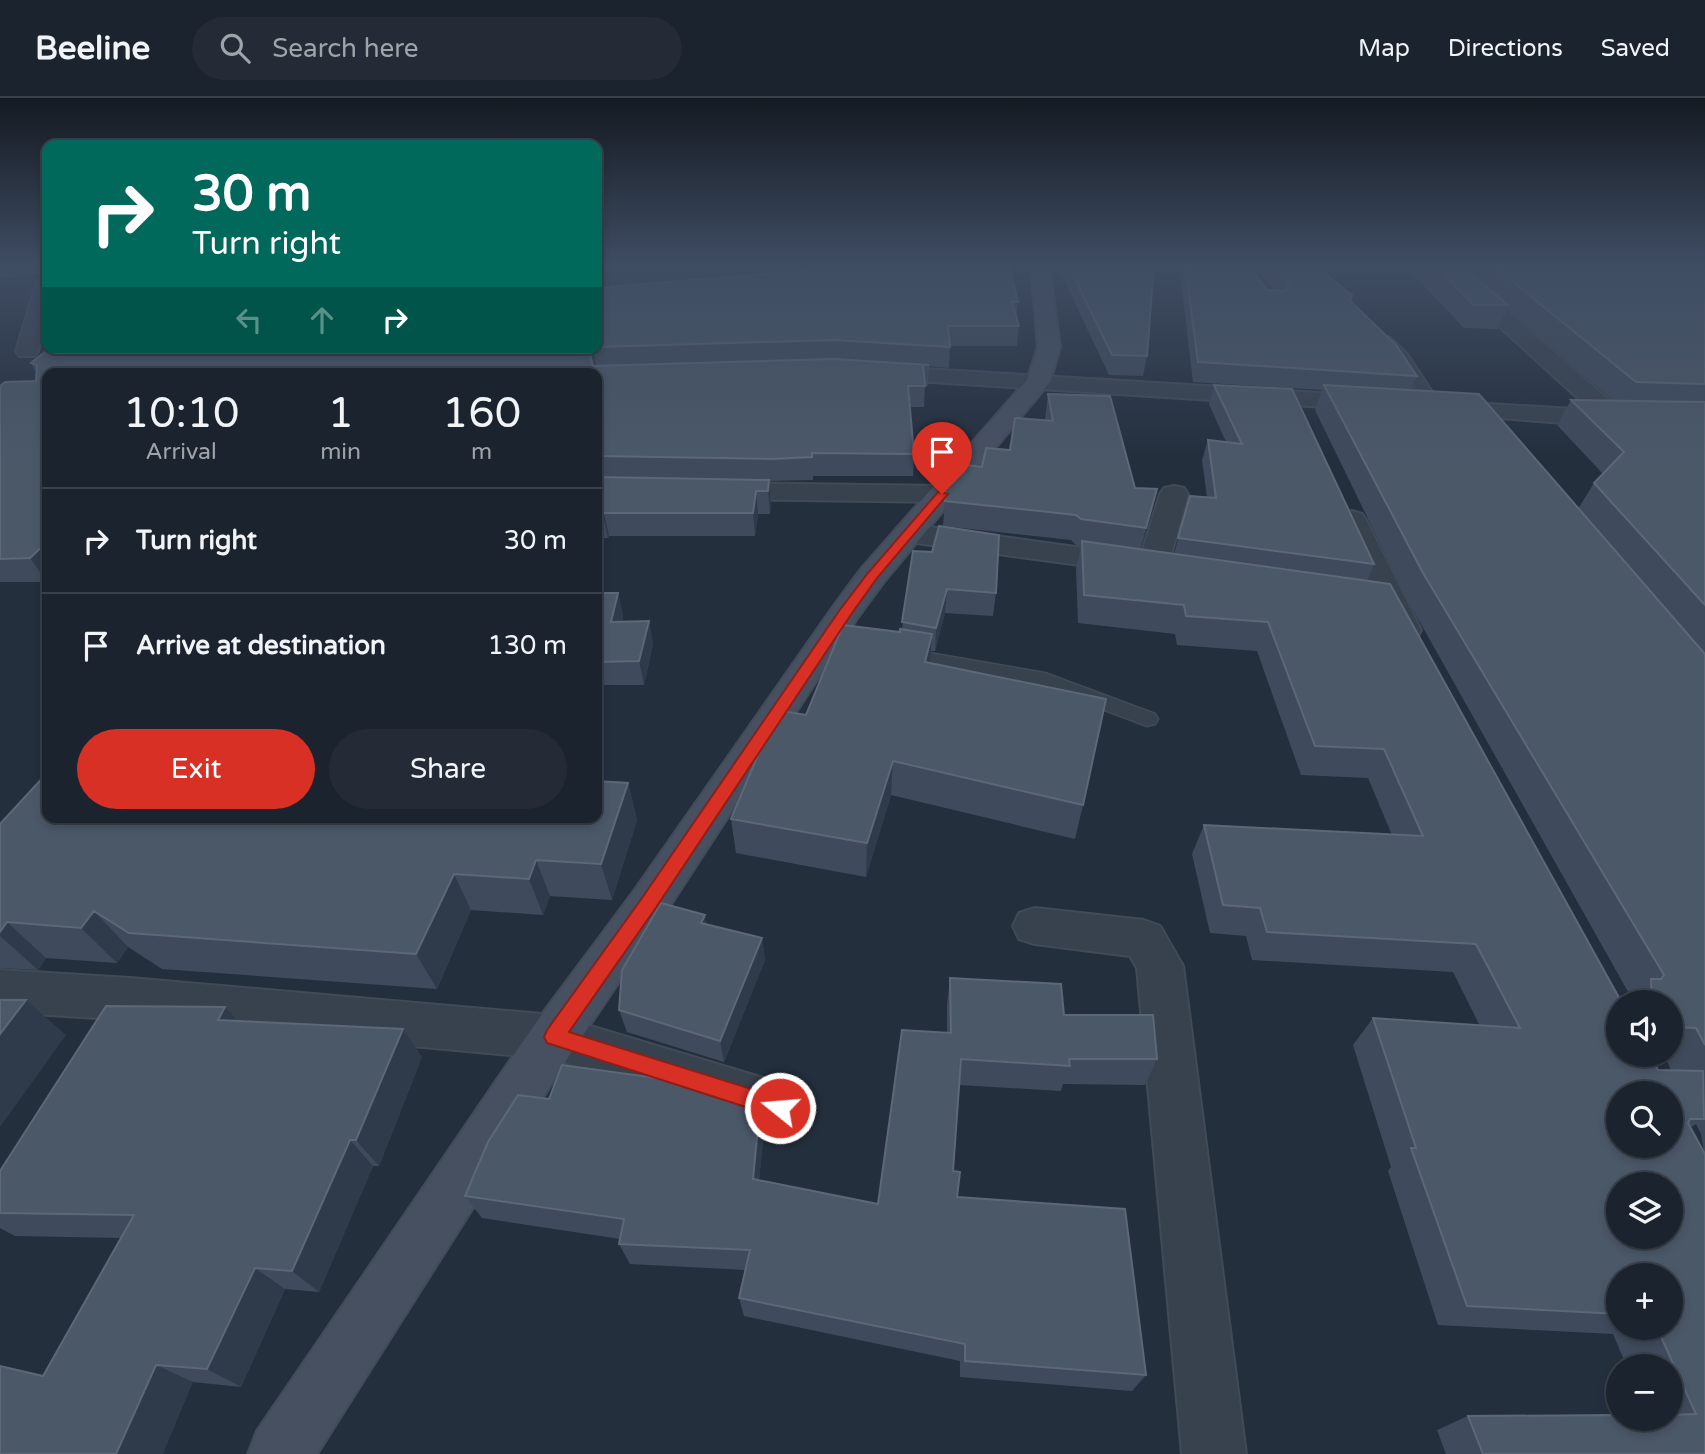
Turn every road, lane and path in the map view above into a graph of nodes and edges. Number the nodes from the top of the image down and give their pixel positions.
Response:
1 (40, 328) edge
2 (1047, 328) edge
3 (1366, 328) edge
4 (1513, 328) edge
5 (37, 350) edge
6 (0, 354) edge
7 (847, 371) edge
8 (1038, 382) junction
9 (1295, 398) junction
10 (1430, 407) junction
11 (1475, 410) junction
12 (1612, 416) junction
13 (1676, 418) junction
14 (1705, 418) edge
15 (1312, 434) edge
16 (1502, 442) edge
17 (1705, 442) edge
18 (693, 491) edge
19 (942, 494) junction
20 (1174, 494) dead end
21 (1340, 494) edge
22 (909, 533) junction
23 (1351, 596) edge
24 (1390, 602) junction
25 (884, 652) edge
26 (1423, 663) edge
27 (1147, 719) dead end
28 (1035, 926) dead end
29 (0, 991) edge
30 (130, 999) junction
31 (554, 1037) junction
32 (99, 1045) edge
33 (780, 1108) dead end
34 (280, 1454) edge
35 (1214, 1454) edge

1 - 5 street
2 - 8 street
3 - 10 street
4 - 12 street
5 - 6 street
7 - 8 street
8 - 9 street
8 - 19 street
9 - 10 street
9 - 15 street
10 - 11 street
11 - 12 street
11 - 16 street
12 - 13 street
13 - 14 street
13 - 17 street
18 - 19 street
19 - 22 street
20 - 22 street
21 - 24 street
22 - 31 street
23 - 24 street
24 - 26 street
25 - 27 lane
28 - 35 street
29 - 30 street
30 - 31 street
30 - 32 street
31 - 33 street
31 - 34 street

